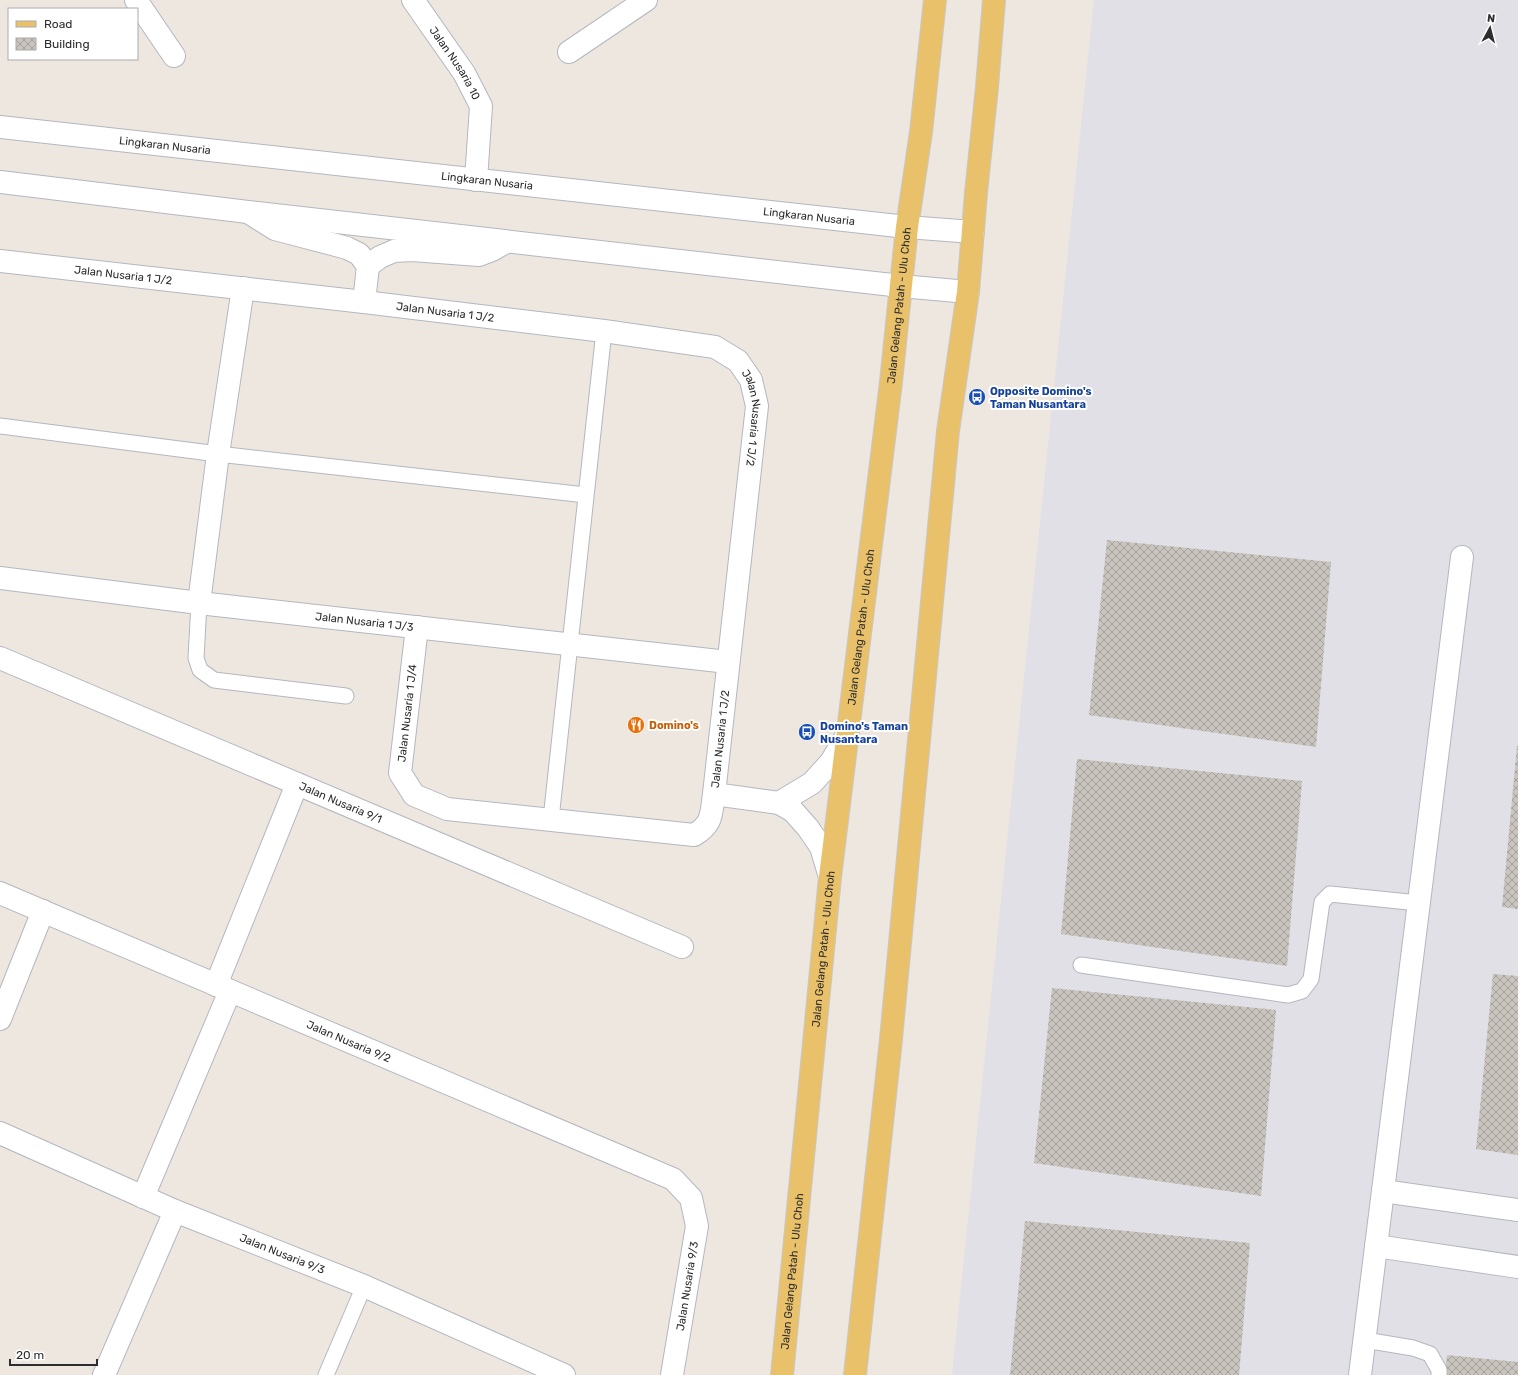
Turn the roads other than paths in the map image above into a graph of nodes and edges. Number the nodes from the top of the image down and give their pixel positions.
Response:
1 (136, 0) edge
2 (413, 0) edge
3 (646, 0) edge
4 (935, 0) edge
5 (994, 0) edge
6 (569, 52) dead end
7 (174, 56) dead end
8 (0, 127) edge
9 (476, 180) junction
10 (0, 182) edge
11 (248, 212) junction
12 (907, 228) junction
13 (974, 232) junction
14 (506, 242) junction
15 (0, 261) edge
16 (368, 266) junction
17 (901, 286) junction
18 (243, 288) junction
19 (968, 292) junction
20 (364, 302) junction
21 (604, 331) junction
22 (0, 426) edge
23 (218, 454) junction
24 (586, 495) junction
25 (1462, 557) dead end
26 (0, 578) edge
27 (199, 604) junction
28 (417, 627) junction
29 (571, 646) junction
30 (0, 658) edge
31 (728, 662) junction
32 (346, 696) dead end
33 (848, 733) junction
34 (297, 784) junction
35 (714, 794) junction
36 (414, 795) joint
37 (779, 803) junction
38 (551, 819) junction
39 (830, 877) junction
40 (0, 893) edge
41 (1419, 903) junction
42 (43, 911) junction
43 (682, 947) dead end
44 (1081, 965) dead end
45 (223, 988) junction
46 (0, 1019) edge
47 (0, 1133) edge
48 (1383, 1191) junction
49 (143, 1196) junction
50 (691, 1198) joint
51 (1518, 1210) edge
52 (175, 1211) junction
53 (1376, 1246) junction
54 (1518, 1268) edge
55 (364, 1286) junction
56 (1365, 1340) junction
57 (104, 1375) edge
58 (326, 1375) edge
59 (564, 1375) edge
60 (672, 1375) edge
61 (782, 1375) edge
62 (855, 1375) edge
63 (1360, 1375) edge
64 (1439, 1375) edge

1 - 7 street
2 - 9 street, Jalan Nusaria 10
3 - 6 street
4 - 12 main road, Jalan Gelang Patah - Ulu Choh
5 - 13 main road
8 - 9 street, Lingkaran Nusaria
9 - 12 street, Lingkaran Nusaria
10 - 11 street
11 - 14 street
11 - 16 street
12 - 13 street, Lingkaran Nusaria
12 - 17 main road, Jalan Gelang Patah - Ulu Choh
13 - 19 main road
14 - 16 street
14 - 17 street
15 - 18 street, Jalan Nusaria 1 J/2
16 - 20 street
17 - 19 street
17 - 33 main road, Jalan Gelang Patah - Ulu Choh
18 - 20 street, Jalan Nusaria 1 J/2
18 - 23 street
19 - 62 main road
20 - 21 street, Jalan Nusaria 1 J/2
21 - 24 lane
21 - 31 street, Jalan Nusaria 1 J/2
22 - 23 lane
23 - 24 lane
23 - 27 street
24 - 29 lane
25 - 41 street
26 - 27 street, Jalan Nusaria 1 J/3
27 - 28 street, Jalan Nusaria 1 J/3
27 - 32 lane
28 - 29 street, Jalan Nusaria 1 J/3
28 - 36 street, Jalan Nusaria 1 J/4
29 - 31 street, Jalan Nusaria 1 J/3
29 - 38 lane
30 - 34 street, Jalan Nusaria 9/1
31 - 35 street, Jalan Nusaria 1 J/2
33 - 37 street
33 - 39 main road, Jalan Gelang Patah - Ulu Choh
34 - 43 street, Jalan Nusaria 9/1
34 - 45 street
35 - 37 street
35 - 38 street, Jalan Nusaria 1 J/2
36 - 38 street, Jalan Nusaria 1 J/2
37 - 39 street
39 - 61 main road, Jalan Gelang Patah - Ulu Choh
40 - 42 street, Jalan Nusaria 9/2
41 - 44 lane
41 - 48 street
42 - 45 street, Jalan Nusaria 9/2
42 - 46 street
45 - 49 street
45 - 50 street, Jalan Nusaria 9/2
47 - 49 street, Jalan Nusaria 9/3
48 - 51 street
48 - 53 street
49 - 52 street, Jalan Nusaria 9/3
50 - 60 street, Jalan Nusaria 9/3
52 - 55 street, Jalan Nusaria 9/3
52 - 57 street
53 - 54 street
53 - 56 street
55 - 58 lane
55 - 59 street, Jalan Nusaria 9/3
56 - 63 street
56 - 64 lane

